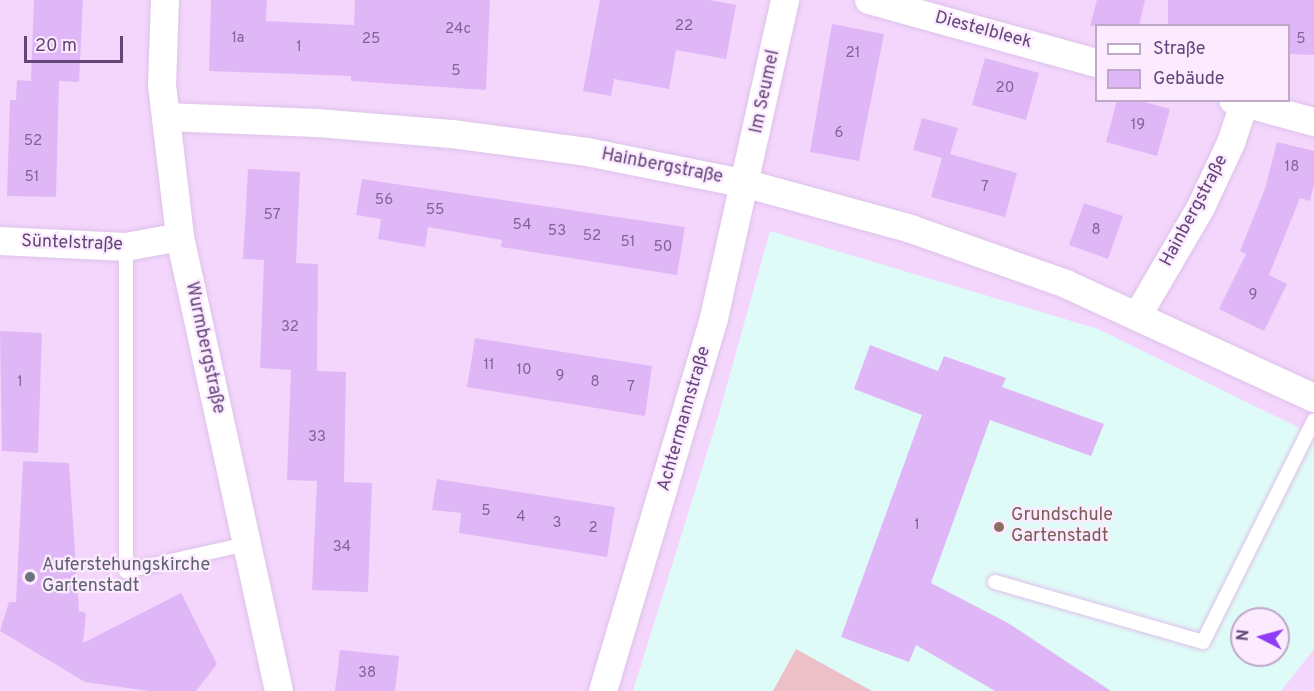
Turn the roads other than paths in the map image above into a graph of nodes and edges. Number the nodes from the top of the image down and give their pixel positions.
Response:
1 (165, 0) edge
2 (785, 0) edge
3 (869, 0) edge
4 (1095, 63) edge
5 (1238, 102) edge
6 (166, 117) junction
7 (1314, 122) edge
8 (747, 184) junction
9 (180, 237) junction
10 (0, 241) edge
11 (126, 247) junction
12 (1138, 315) junction
13 (1314, 398) edge
14 (1314, 420) edge
15 (247, 544) junction
16 (995, 582) dead end
17 (279, 691) edge
18 (603, 691) edge

1 - 6 street, Wurmbergstraße
2 - 8 street, Im Seumel
3 - 4 street, Diestelbleek
5 - 7 street
5 - 12 street, Hainbergstraße
6 - 8 street, Hainbergstraße
6 - 9 street, Wurmbergstraße
8 - 12 street, Hainbergstraße
8 - 18 street, Achtermannstraße
9 - 11 street, Süntelstraße
9 - 15 street, Wurmbergstraße
10 - 11 street, Süntelstraße
11 - 15 lane
12 - 13 street, Hainbergstraße
14 - 16 lane
15 - 17 street, Wurmbergstraße

